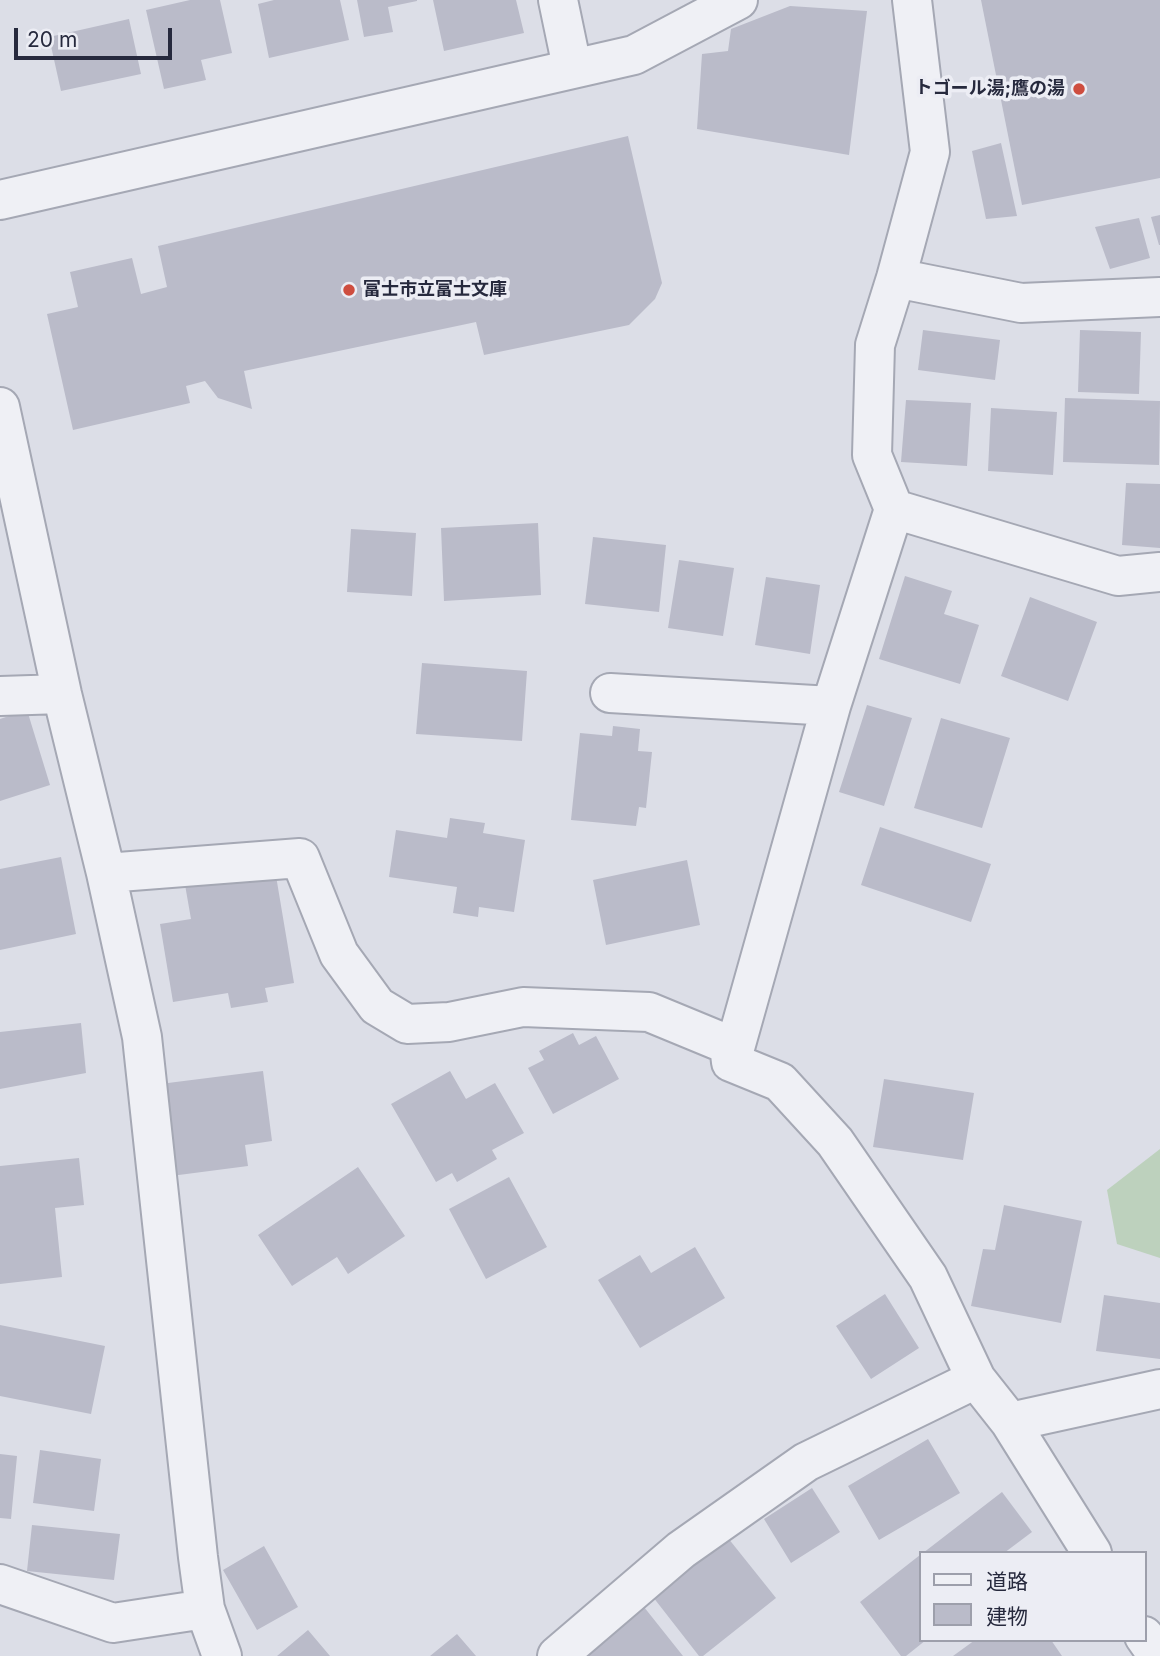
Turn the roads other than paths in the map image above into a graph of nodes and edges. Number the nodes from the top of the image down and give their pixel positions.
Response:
1 (558, 0) edge
2 (738, 0) edge
3 (912, 0) edge
4 (572, 67) junction
5 (0, 200) edge
6 (896, 278) junction
7 (1160, 297) edge
8 (0, 407) edge
9 (894, 509) junction
10 (1160, 572) edge
11 (610, 693) dead end
12 (62, 694) junction
13 (0, 696) edge
14 (831, 706) junction
15 (106, 873) junction
16 (731, 1062) junction
17 (976, 1379) junction
18 (1160, 1389) edge
19 (1010, 1422) junction
20 (1091, 1551) edge
21 (0, 1584) edge
22 (205, 1609) junction
23 (1146, 1639) edge
24 (222, 1656) edge
25 (557, 1656) edge
26 (1158, 1656) edge

1 - 4 street
2 - 4 street
3 - 6 street
4 - 5 street
6 - 7 street
6 - 9 street
8 - 12 street
9 - 10 street
9 - 14 street
11 - 14 street
12 - 13 street
12 - 15 street
14 - 16 street
15 - 16 street
15 - 22 street
16 - 17 street
17 - 19 street
17 - 25 street
18 - 19 street
19 - 20 street
21 - 22 street
22 - 24 street
23 - 26 street

